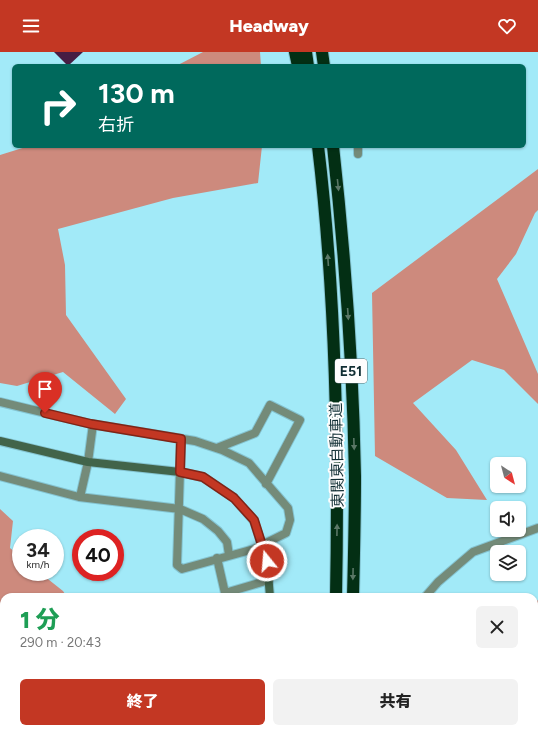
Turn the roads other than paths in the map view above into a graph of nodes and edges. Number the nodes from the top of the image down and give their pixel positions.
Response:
1 (295, 52) edge
2 (306, 52) edge
3 (322, 52) edge
4 (328, 52) edge
5 (298, 64) edge
6 (308, 64) edge
7 (324, 64) edge
8 (328, 64) edge
9 (311, 148) edge
10 (318, 148) edge
11 (333, 148) edge
12 (326, 232) junction
13 (0, 402) edge
14 (93, 424) junction
15 (181, 439) junction
16 (0, 441) edge
17 (217, 448) junction
18 (88, 462) junction
19 (180, 472) junction
20 (0, 476) edge
21 (266, 484) junction
22 (80, 497) junction
23 (180, 509) junction
24 (538, 528) edge
25 (263, 545) junction
26 (230, 555) junction
27 (217, 558) junction
28 (269, 580) junction
29 (270, 593) edge
30 (336, 593) edge
31 (353, 593) edge
32 (429, 593) edge

1 - 5 highway
2 - 6 highway
3 - 7 highway
4 - 8 highway
9 - 12 highway
10 - 12 highway, 東関東自動車道 / E51
11 -> 31 highway, 東関東自動車道 / E51
30 -> 12 highway, 東関東自動車道 / E51
13 - 14 street
14 - 15 street
14 - 18 street
15 - 17 street
15 - 19 street
16 - 18 street
17 - 21 street
17 - 21 street
18 - 19 street
18 - 22 street
19 - 23 street
19 - 25 street
20 - 22 street
21 - 25 street
22 - 23 street
23 - 26 street
23 - 27 street
24 - 32 street
25 - 26 street
25 - 28 street
26 - 27 street
27 - 28 street
28 - 29 street

